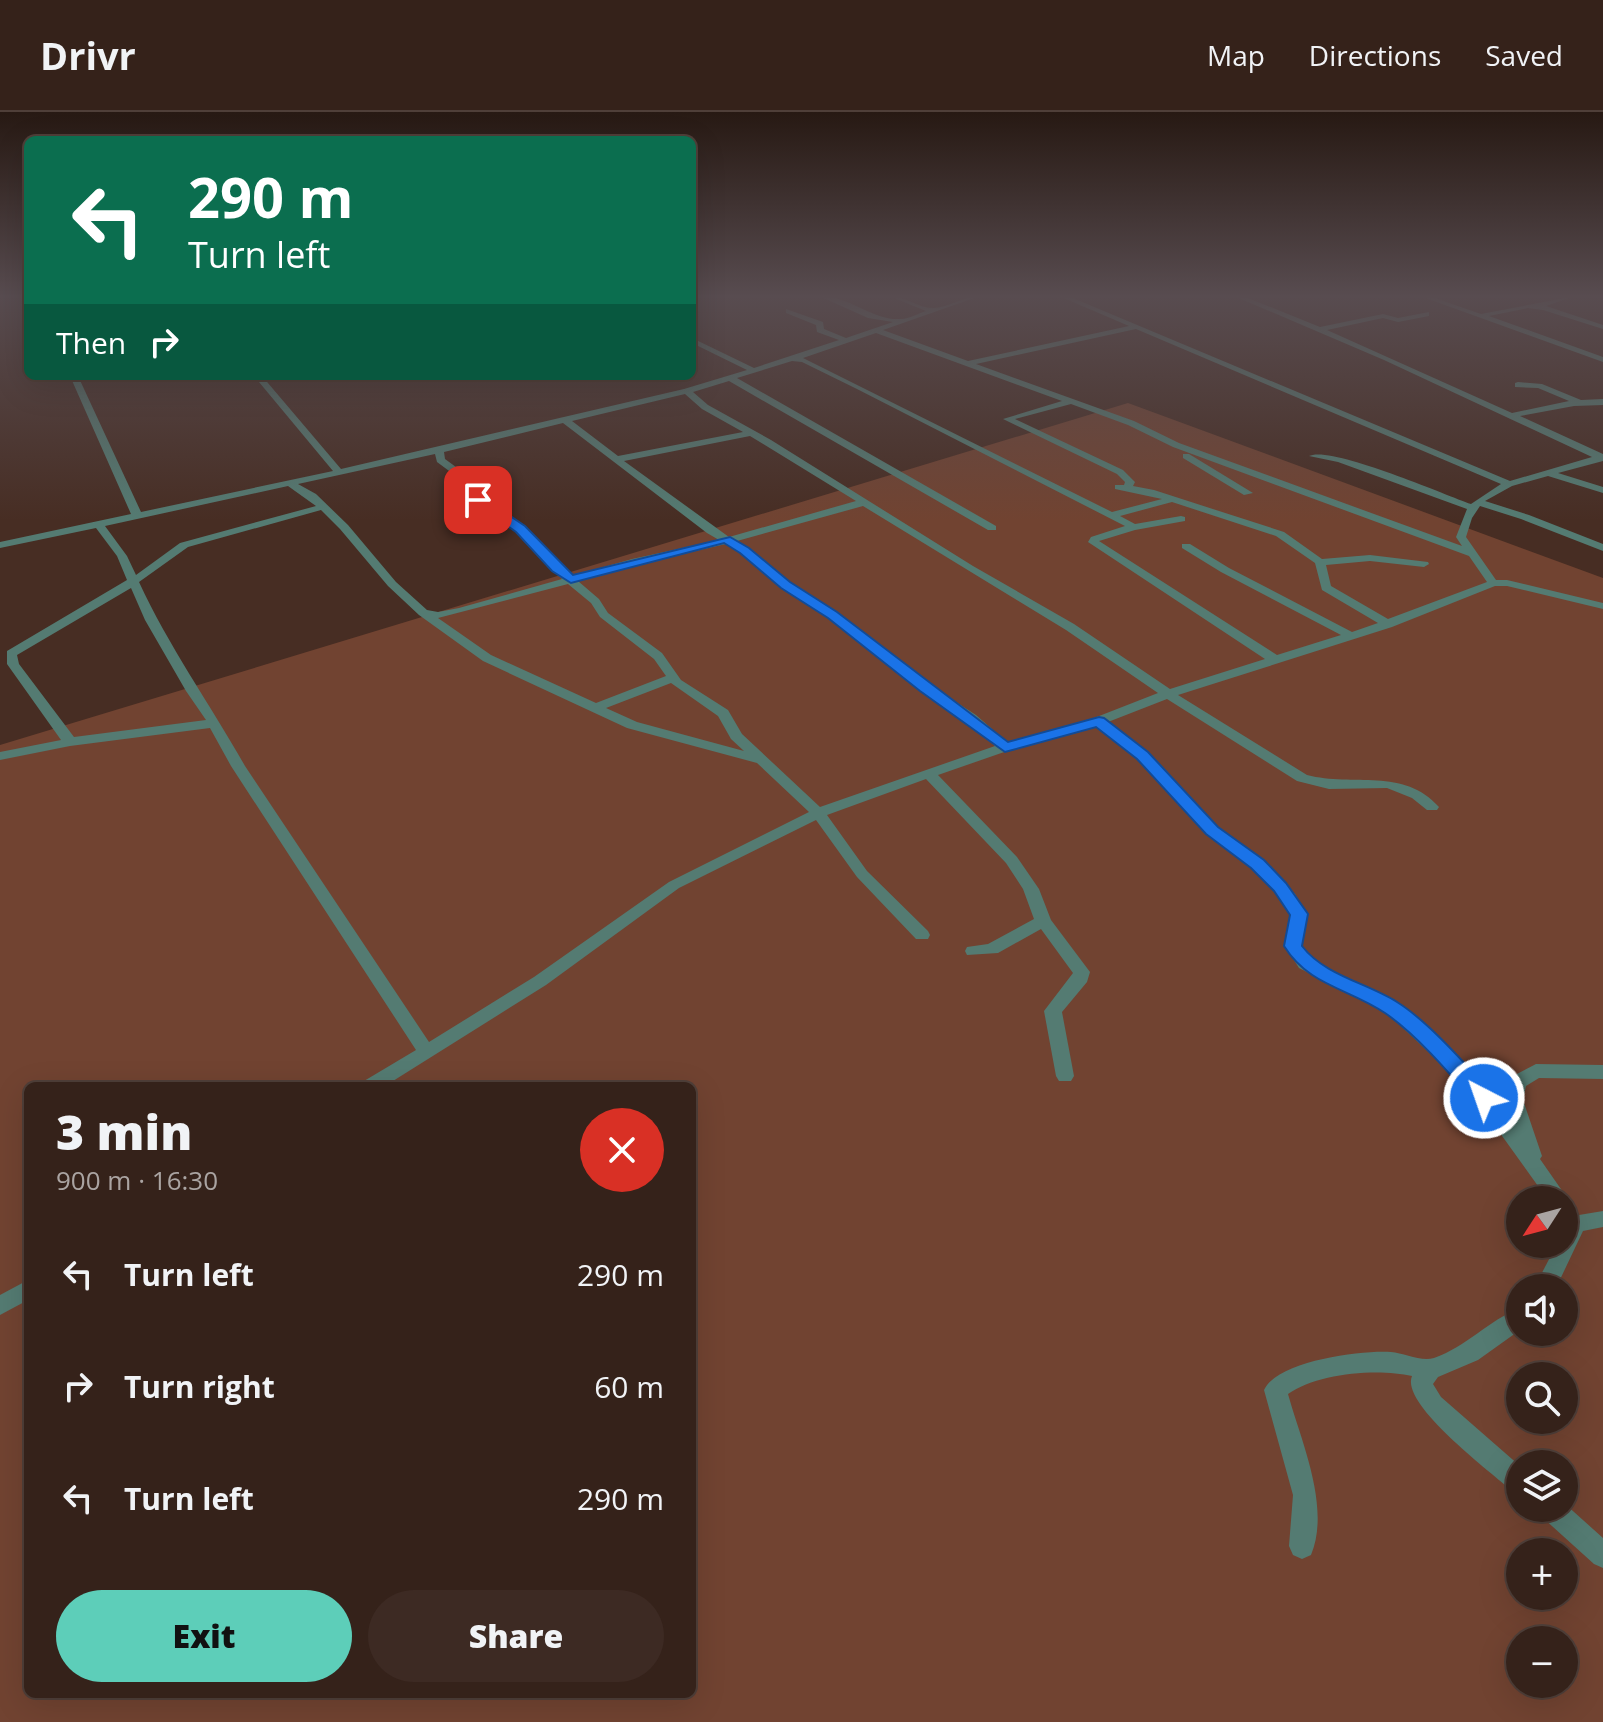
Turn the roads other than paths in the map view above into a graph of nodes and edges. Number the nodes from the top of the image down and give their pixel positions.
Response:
1 (755, 371) edge
2 (827, 371) edge
3 (986, 371) edge
4 (1241, 371) edge
5 (1415, 371) edge
6 (731, 378) junction
7 (76, 380) edge
8 (261, 380) edge
9 (1518, 385) dead end
10 (687, 391) junction
11 (1591, 391) dead end
12 (1072, 401) junction
13 (1580, 401) junction
14 (1600, 402) edge
15 (1509, 416) junction
16 (566, 421) junction
17 (751, 433) junction
18 (1169, 442) junction
19 (439, 451) junction
20 (1314, 456) dead end
21 (1602, 457) edge
22 (619, 459) junction
23 (338, 471) junction
24 (1549, 473) junction
25 (289, 483) junction
26 (1509, 484) junction
27 (1603, 490) edge
28 (1248, 493) dead end
29 (1173, 499) junction
30 (865, 502) junction
31 (1475, 505) junction
32 (322, 507) junction
33 (1112, 515) junction
34 (138, 517) junction
35 (1181, 519) dead end
36 (100, 526) junction
37 (1133, 527) junction
38 (992, 528) dead end
39 (725, 539) junction
40 (0, 545) edge
41 (1186, 546) dead end
42 (1603, 548) edge
43 (1471, 553) junction
44 (1320, 562) junction
45 (1424, 564) dead end
46 (571, 580) junction
47 (132, 582) junction
48 (1493, 583) junction
49 (1603, 606) edge
50 (423, 613) junction
51 (1388, 624) junction
52 (1351, 636) junction
53 (1277, 661) junction
54 (673, 678) junction
55 (1167, 694) junction
56 (595, 709) junction
57 (1099, 721) junction
58 (215, 723) junction
59 (70, 742) junction
60 (1005, 747) junction
61 (0, 756) edge
62 (762, 761) junction
63 (929, 774) junction
64 (1432, 807) dead end
65 (818, 813) junction
66 (1043, 921) junction
67 (922, 935) dead end
68 (973, 951) dead end
69 (427, 1053) junction
70 (1603, 1072) edge
71 (1065, 1076) dead end
72 (378, 1082) edge
73 (1534, 1166) junction
74 (1549, 1186) edge
75 (1578, 1217) edge
76 (1603, 1219) edge
77 (24, 1291) edge
78 (0, 1306) edge
79 (1506, 1328) edge
80 (1430, 1370) junction
81 (1506, 1470) edge
82 (1566, 1522) edge
83 (1302, 1546) dead end
84 (1603, 1555) edge

1 - 6 street
2 - 33 street
3 - 12 street
4 - 26 street
5 - 15 street
6 - 10 street
6 - 38 street
7 - 34 street
8 - 23 street
9 - 13 street
10 - 16 street
10 - 17 street
11 - 14 street
12 - 18 street
12 - 29 street
13 - 14 street
13 - 15 street
15 - 21 street
16 - 19 street
16 - 22 street
17 - 22 street
17 - 30 street
18 - 28 street
18 - 43 street
19 - 23 street
19 - 46 street
20 - 31 street
21 - 24 street
22 - 39 street
23 - 25 street
24 - 26 street
24 - 27 street
25 - 32 street
25 - 34 street
26 - 31 street
29 - 33 street
29 - 44 street
30 - 39 street
30 - 55 street
31 - 42 street
31 - 43 street
32 - 47 street
32 - 50 street
33 - 37 street
34 - 36 street
35 - 37 street
36 - 40 street
36 - 47 street
37 - 53 street
39 - 46 street
39 - 60 street
41 - 52 street
43 - 48 street
44 - 45 street
44 - 51 street
46 - 50 street
46 - 54 street
47 - 58 street
47 - 59 street
48 - 49 street
48 - 51 street
50 - 56 street
51 - 52 street
52 - 53 street
53 - 55 street
54 - 56 street
54 - 62 street
55 - 57 street
55 - 64 street
56 - 62 street
57 - 60 street
57 - 73 street
58 - 59 street
58 - 69 street
59 - 61 street
60 - 63 street
62 - 65 street
63 - 65 street
63 - 66 street
65 - 67 street
65 - 69 street
66 - 68 street
66 - 71 street
69 - 72 street
70 - 73 street
73 - 74 street
75 - 76 street
77 - 78 street
79 - 80 street
80 - 81 street
80 - 83 street
82 - 84 street

